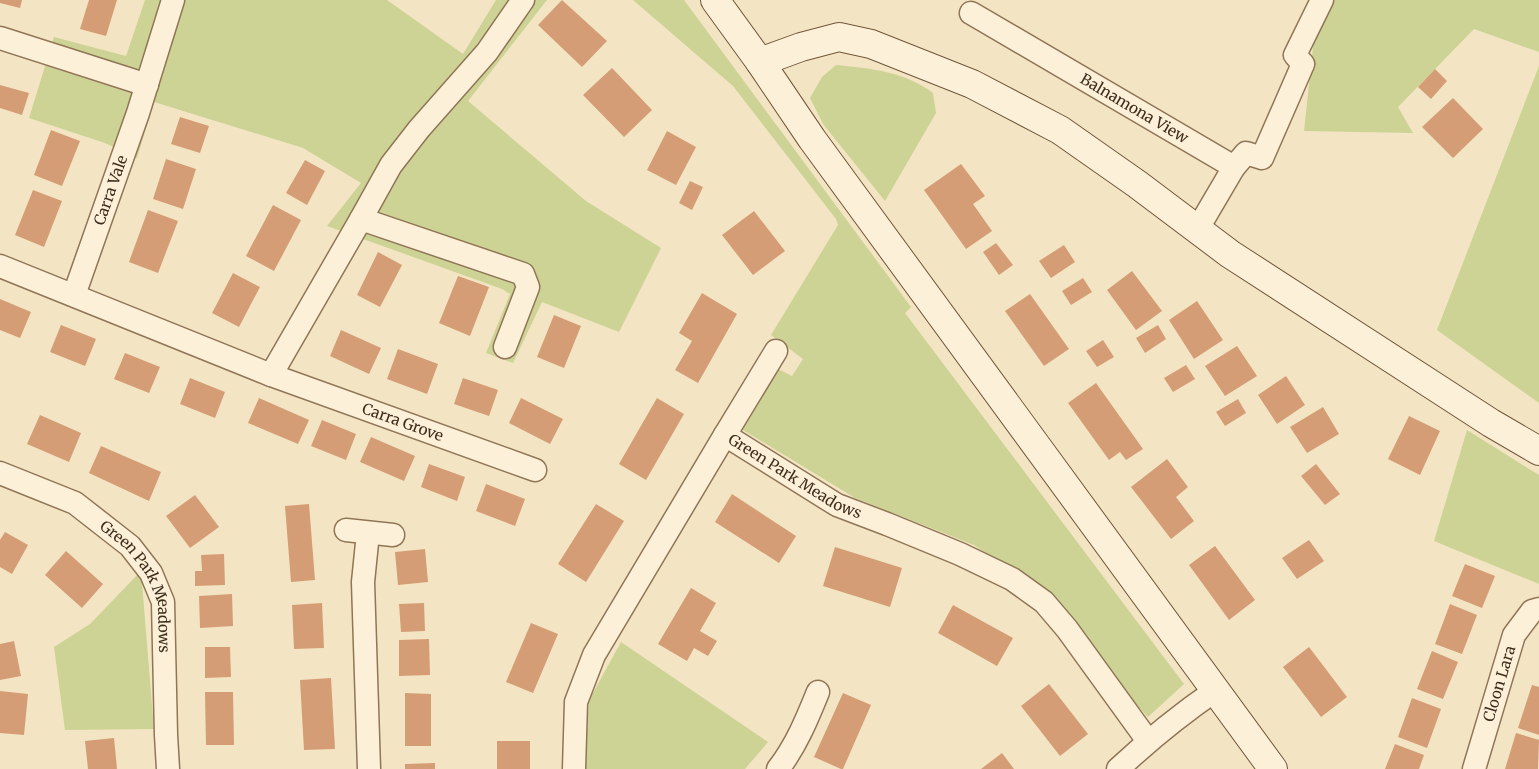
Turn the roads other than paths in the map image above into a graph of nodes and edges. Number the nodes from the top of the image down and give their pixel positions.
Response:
1 (173, 0) edge
2 (523, 0) edge
3 (715, 0) edge
4 (1322, 0) edge
5 (971, 13) dead end
6 (0, 38) edge
7 (760, 62) junction
8 (147, 85) junction
9 (1234, 167) junction
10 (362, 219) junction
11 (1197, 230) junction
12 (0, 266) edge
13 (74, 295) junction
14 (504, 346) dead end
15 (776, 351) dead end
16 (272, 375) junction
17 (725, 436) junction
18 (1539, 451) edge
19 (535, 470) dead end
20 (0, 472) edge
21 (346, 530) dead end
22 (368, 533) junction
23 (392, 535) dead end
24 (1539, 609) edge
25 (1216, 690) junction
26 (818, 692) dead end
27 (1148, 741) junction
28 (168, 769) edge
29 (369, 769) edge
30 (574, 769) edge
31 (778, 769) edge
32 (1118, 769) edge
33 (1272, 769) edge
34 (1474, 769) edge

1 - 8 street, Carra Vale
2 - 10 street
3 - 7 main road
4 - 9 street
5 - 9 street, Balnamona View
6 - 8 street
7 - 11 main road
7 - 25 main road
8 - 13 street, Carra Vale
9 - 11 street
10 - 14 street
10 - 16 street
11 - 18 main road
12 - 13 street
13 - 16 street
15 - 17 street
16 - 19 street, Carra Grove
17 - 27 street, Green Park Meadows
17 - 30 street, Green Park Meadows
20 - 28 street, Green Park Meadows
21 - 22 street
22 - 23 street
22 - 29 street
24 - 34 street, Cloon Lara
25 - 27 street
25 - 33 main road
26 - 31 street
27 - 32 street

